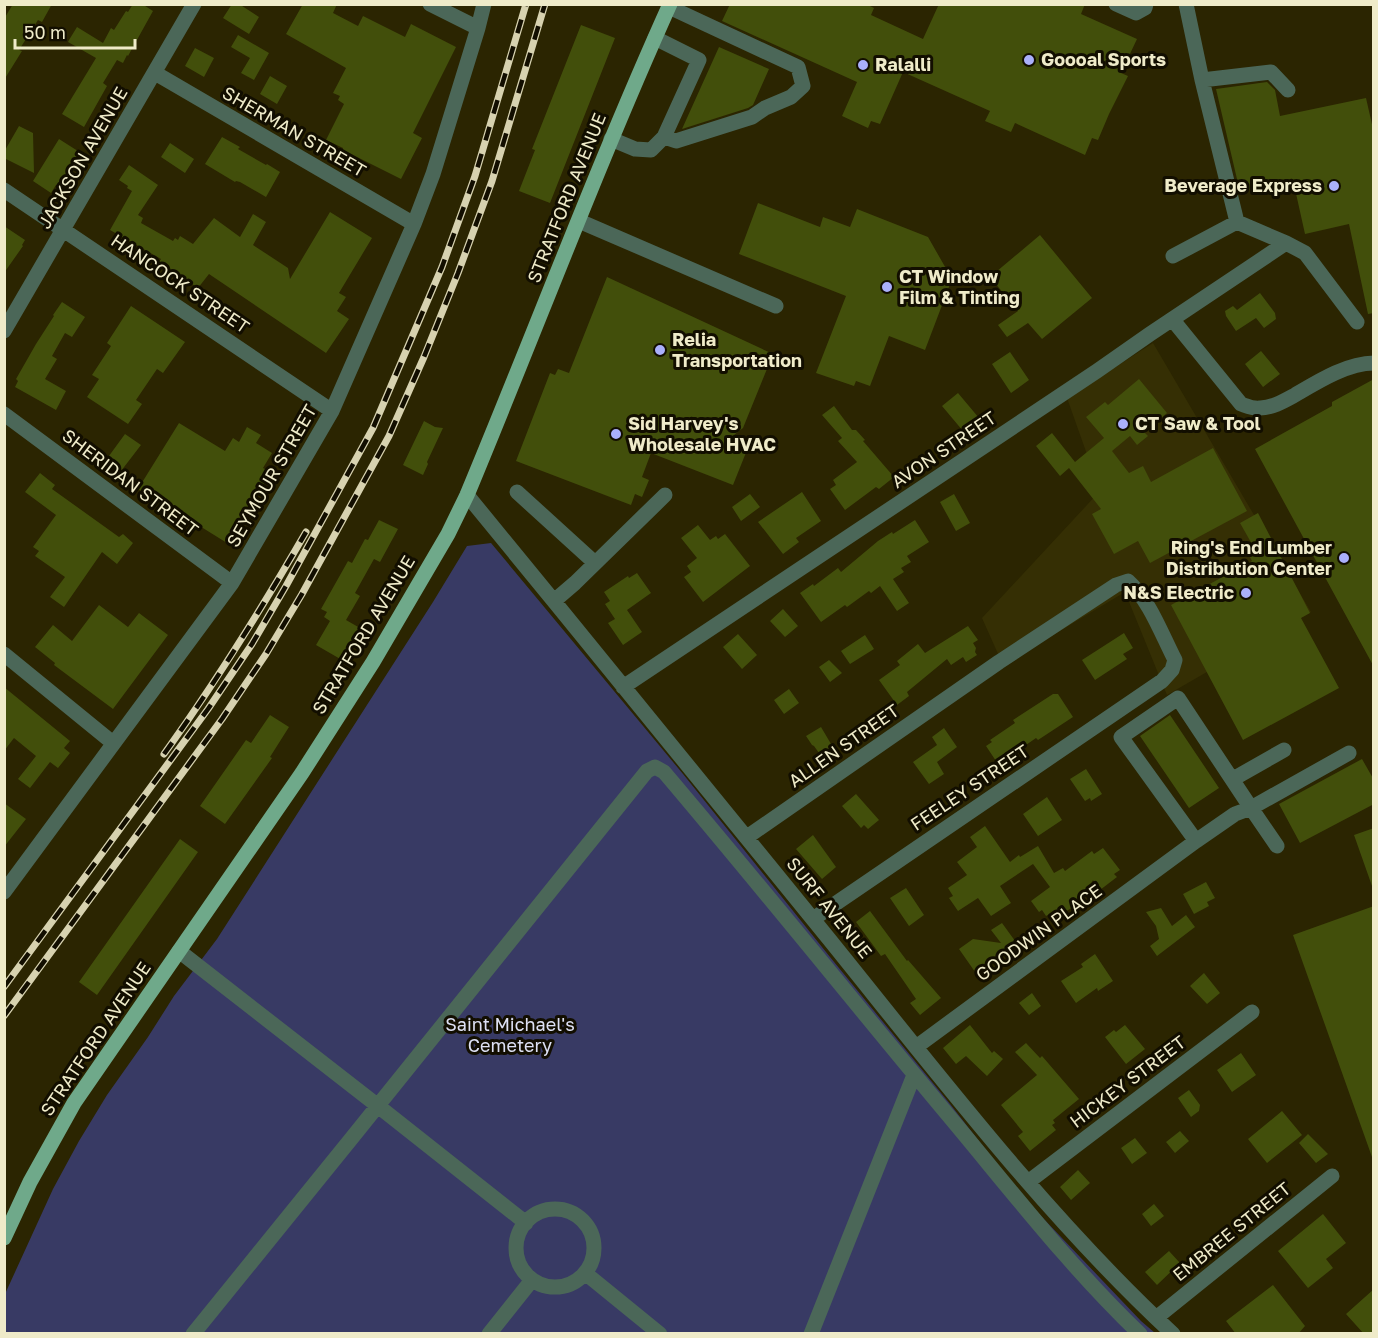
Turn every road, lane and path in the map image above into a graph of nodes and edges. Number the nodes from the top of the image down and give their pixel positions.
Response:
1 (194, 4) edge
2 (430, 4) edge
3 (484, 4) edge
4 (1116, 4) edge
5 (1146, 4) edge
6 (1186, 4) edge
7 (670, 6) edge
8 (478, 28) junction
9 (655, 38) junction
10 (155, 74) junction
11 (1202, 80) junction
12 (1288, 90) dead end
13 (664, 137) junction
14 (611, 139) junction
15 (4, 190) edge
16 (579, 221) junction
17 (1237, 222) junction
18 (414, 224) junction
19 (64, 230) junction
20 (1286, 243) junction
21 (1173, 256) dead end
22 (776, 306) dead end
23 (1172, 319) junction
24 (1357, 322) dead end
25 (4, 331) edge
26 (1374, 363) edge
27 (332, 411) junction
28 (4, 414) edge
29 (517, 492) dead end
30 (467, 495) junction
31 (665, 495) dead end
32 (595, 563) junction
33 (232, 583) junction
34 (554, 601) junction
35 (4, 654) edge
36 (623, 687) junction
37 (1149, 690) junction
38 (1161, 709) junction
39 (113, 743) junction
40 (1284, 750) dead end
41 (1349, 753) dead end
42 (1233, 779) junction
43 (1251, 808) junction
44 (747, 837) junction
45 (1190, 845) junction
46 (1277, 846) dead end
47 (5, 890) edge
48 (813, 919) junction
49 (179, 951) junction
50 (1252, 1012) dead end
51 (916, 1047) junction
52 (914, 1075) junction
53 (378, 1106) junction
54 (1332, 1176) dead end
55 (1028, 1182) junction
56 (526, 1223) junction
57 (4, 1238) edge
58 (585, 1273) junction
59 (532, 1281) junction
60 (1156, 1317) junction
61 (193, 1334) edge
62 (489, 1334) edge
63 (660, 1334) edge
64 (811, 1334) edge
65 (1140, 1334) edge
66 (1173, 1334) edge

1 - 10 street, JACKSON AVENUE
2 - 8 street
3 - 8 street, SEYMOUR STREET
4 - 5 street
6 - 11 street
7 - 9 main road, STRATFORD AVENUE
7 - 13 street
8 - 18 street, SEYMOUR STREET
9 - 13 street
9 - 14 main road, STRATFORD AVENUE
10 - 18 street, SHERMAN STREET
10 - 19 street, JACKSON AVENUE
11 - 12 street
11 - 17 street
13 - 14 street
14 - 16 main road, STRATFORD AVENUE
15 - 19 street, HANCOCK STREET
16 - 22 street
16 - 30 main road, STRATFORD AVENUE
17 - 20 street
17 - 21 street
18 - 27 street, SEYMOUR STREET
19 - 25 street, JACKSON AVENUE
19 - 27 street, HANCOCK STREET
20 - 23 street, AVON STREET
20 - 24 street
23 - 26 street
23 - 36 street, AVON STREET
27 - 33 street, SEYMOUR STREET
28 - 33 street, SHERIDAN STREET
29 - 32 street
30 - 34 street, SURF AVENUE
30 - 49 main road, STRATFORD AVENUE
31 - 32 street
32 - 34 street
33 - 39 street, SEYMOUR STREET
34 - 36 street, SURF AVENUE
35 - 39 street
36 - 44 street, SURF AVENUE
37 - 38 street
37 - 44 street, ALLEN STREET
37 - 48 street, FEELEY STREET
38 - 42 street
38 - 45 street
39 - 47 street, SEYMOUR STREET
40 - 42 street
41 - 43 street, GOODWIN PLACE
42 - 43 street
43 - 45 street, GOODWIN PLACE
43 - 46 street
44 - 48 street, SURF AVENUE
45 - 51 street, GOODWIN PLACE
48 - 51 street, SURF AVENUE
49 - 53 street
49 - 57 main road, STRATFORD AVENUE
50 - 55 street, HICKEY STREET
51 - 55 street, SURF AVENUE
52 - 53 street
52 - 64 street
52 - 65 street
53 - 56 street
53 - 61 street
54 - 60 street, EMBREE STREET
55 - 60 street, SURF AVENUE
56 - 58 street
56 - 59 street
58 - 59 street
58 - 63 street
59 - 62 street
60 - 66 street, SURF AVENUE

